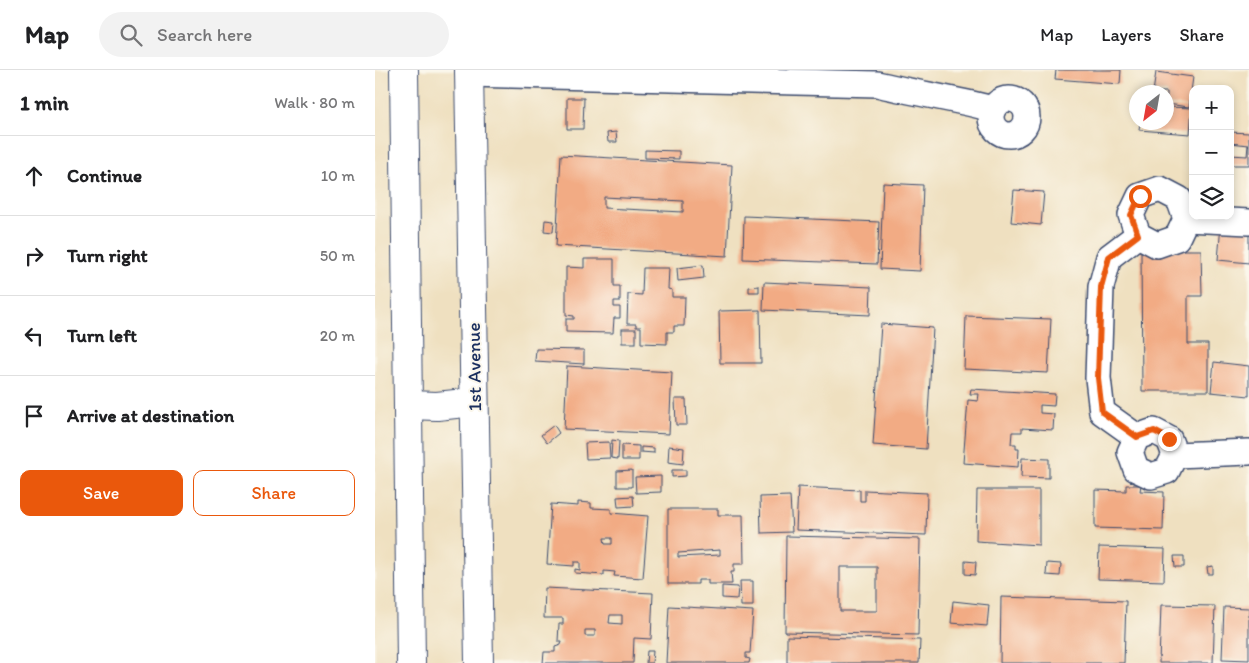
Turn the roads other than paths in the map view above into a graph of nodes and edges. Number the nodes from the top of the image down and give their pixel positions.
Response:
1 (403, 70) edge
2 (469, 72) edge
3 (530, 73) edge
4 (877, 77) edge
5 (993, 109) dead end
6 (1186, 219) junction
7 (1249, 222) edge
8 (1138, 235) junction
9 (474, 402) junction
10 (408, 405) junction
11 (1137, 437) junction
12 (1249, 452) edge
13 (1175, 455) junction
14 (411, 663) edge
15 (479, 663) edge

1 - 10 main road
2 - 3 street
2 - 9 main road, 1st Avenue
3 - 4 street
4 - 5 street
6 - 7 street
6 - 8 street
6 - 8 street
8 - 11 street
9 - 10 main road
9 - 15 main road, 1st Avenue
10 - 14 main road
11 - 13 street
11 - 13 street
12 - 13 street

